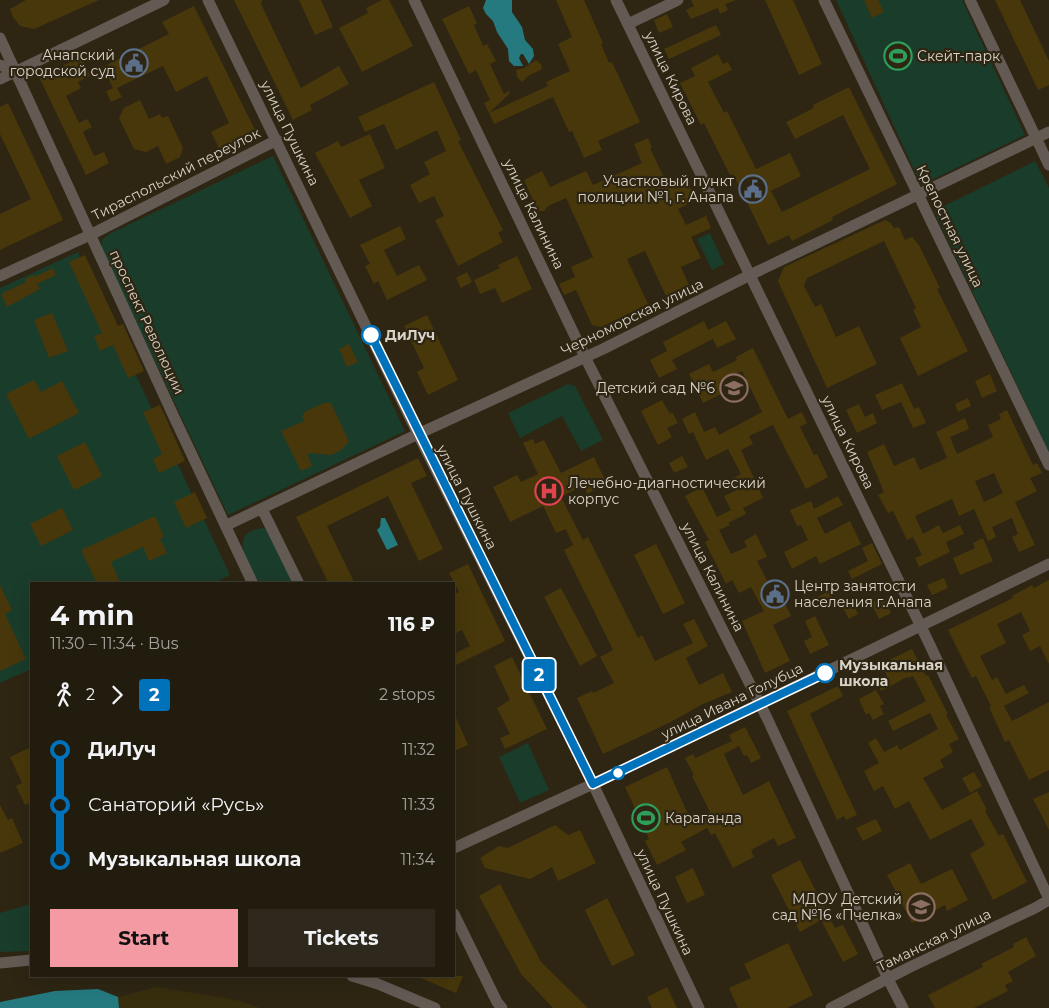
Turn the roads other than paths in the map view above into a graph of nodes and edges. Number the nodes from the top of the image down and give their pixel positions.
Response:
1 (164, 0) edge
2 (208, 0) edge
3 (414, 0) edge
4 (616, 0) edge
5 (678, 0) edge
6 (824, 0) edge
7 (970, 0) edge
8 (628, 24) junction
9 (0, 38) edge
10 (0, 65) edge
11 (15, 71) junction
12 (0, 79) edge
13 (1049, 132) edge
14 (1037, 137) junction
15 (277, 140) junction
16 (1049, 165) edge
17 (918, 195) junction
18 (90, 235) junction
19 (750, 275) junction
20 (0, 276) edge
21 (585, 357) junction
22 (418, 434) junction
23 (1049, 465) edge
24 (262, 509) junction
25 (226, 526) junction
26 (1049, 564) edge
27 (253, 582) edge
28 (298, 582) edge
29 (920, 626) junction
30 (761, 704) junction
31 (593, 784) junction
32 (455, 848) edge
33 (1049, 900) edge
34 (455, 916) edge
35 (30, 960) edge
36 (0, 963) edge
37 (355, 977) edge
38 (888, 979) junction
39 (435, 1008) edge
40 (502, 1008) edge
41 (699, 1008) edge
42 (831, 1008) edge
43 (903, 1008) edge

1 - 11 street
2 - 15 street, улица Пушкина
3 - 21 street, улица Калинина
4 - 8 street, улица Кирова
5 - 8 street
6 - 17 street, Крепостная улица
7 - 14 street
8 - 19 street, улица Кирова
9 - 11 street, проспект Революции
10 - 11 street
11 - 12 street
11 - 18 street, проспект Революции
13 - 14 street, Черноморская улица
14 - 16 street
14 - 17 street, Черноморская улица
15 - 18 street, Тираспольский переулок
15 - 22 street, улица Пушкина
17 - 19 street, Черноморская улица
17 - 23 street, Крепостная улица
18 - 20 street, Тираспольский переулок
18 - 25 street, проспект Революции
19 - 21 street, Черноморская улица
19 - 29 street, улица Кирова
21 - 22 street, Черноморская улица
21 - 30 street, улица Калинина
22 - 24 street, Черноморская улица
22 - 31 street, улица Пушкина
24 - 25 street, Черноморская улица
24 - 28 street
25 - 27 street, проспект Революции
26 - 29 street, улица Ивана Голубца
29 - 30 street, улица Ивана Голубца
29 - 33 street, улица Кирова
30 - 31 street, улица Ивана Голубца
30 - 38 street, улица Калинина
31 - 32 street, улица Ивана Голубца
31 - 41 street, улица Пушкина
33 - 38 street, Таманская улица
34 - 40 street
35 - 36 street
37 - 39 street
38 - 42 street, Таманская улица
38 - 43 street, улица Калинина

